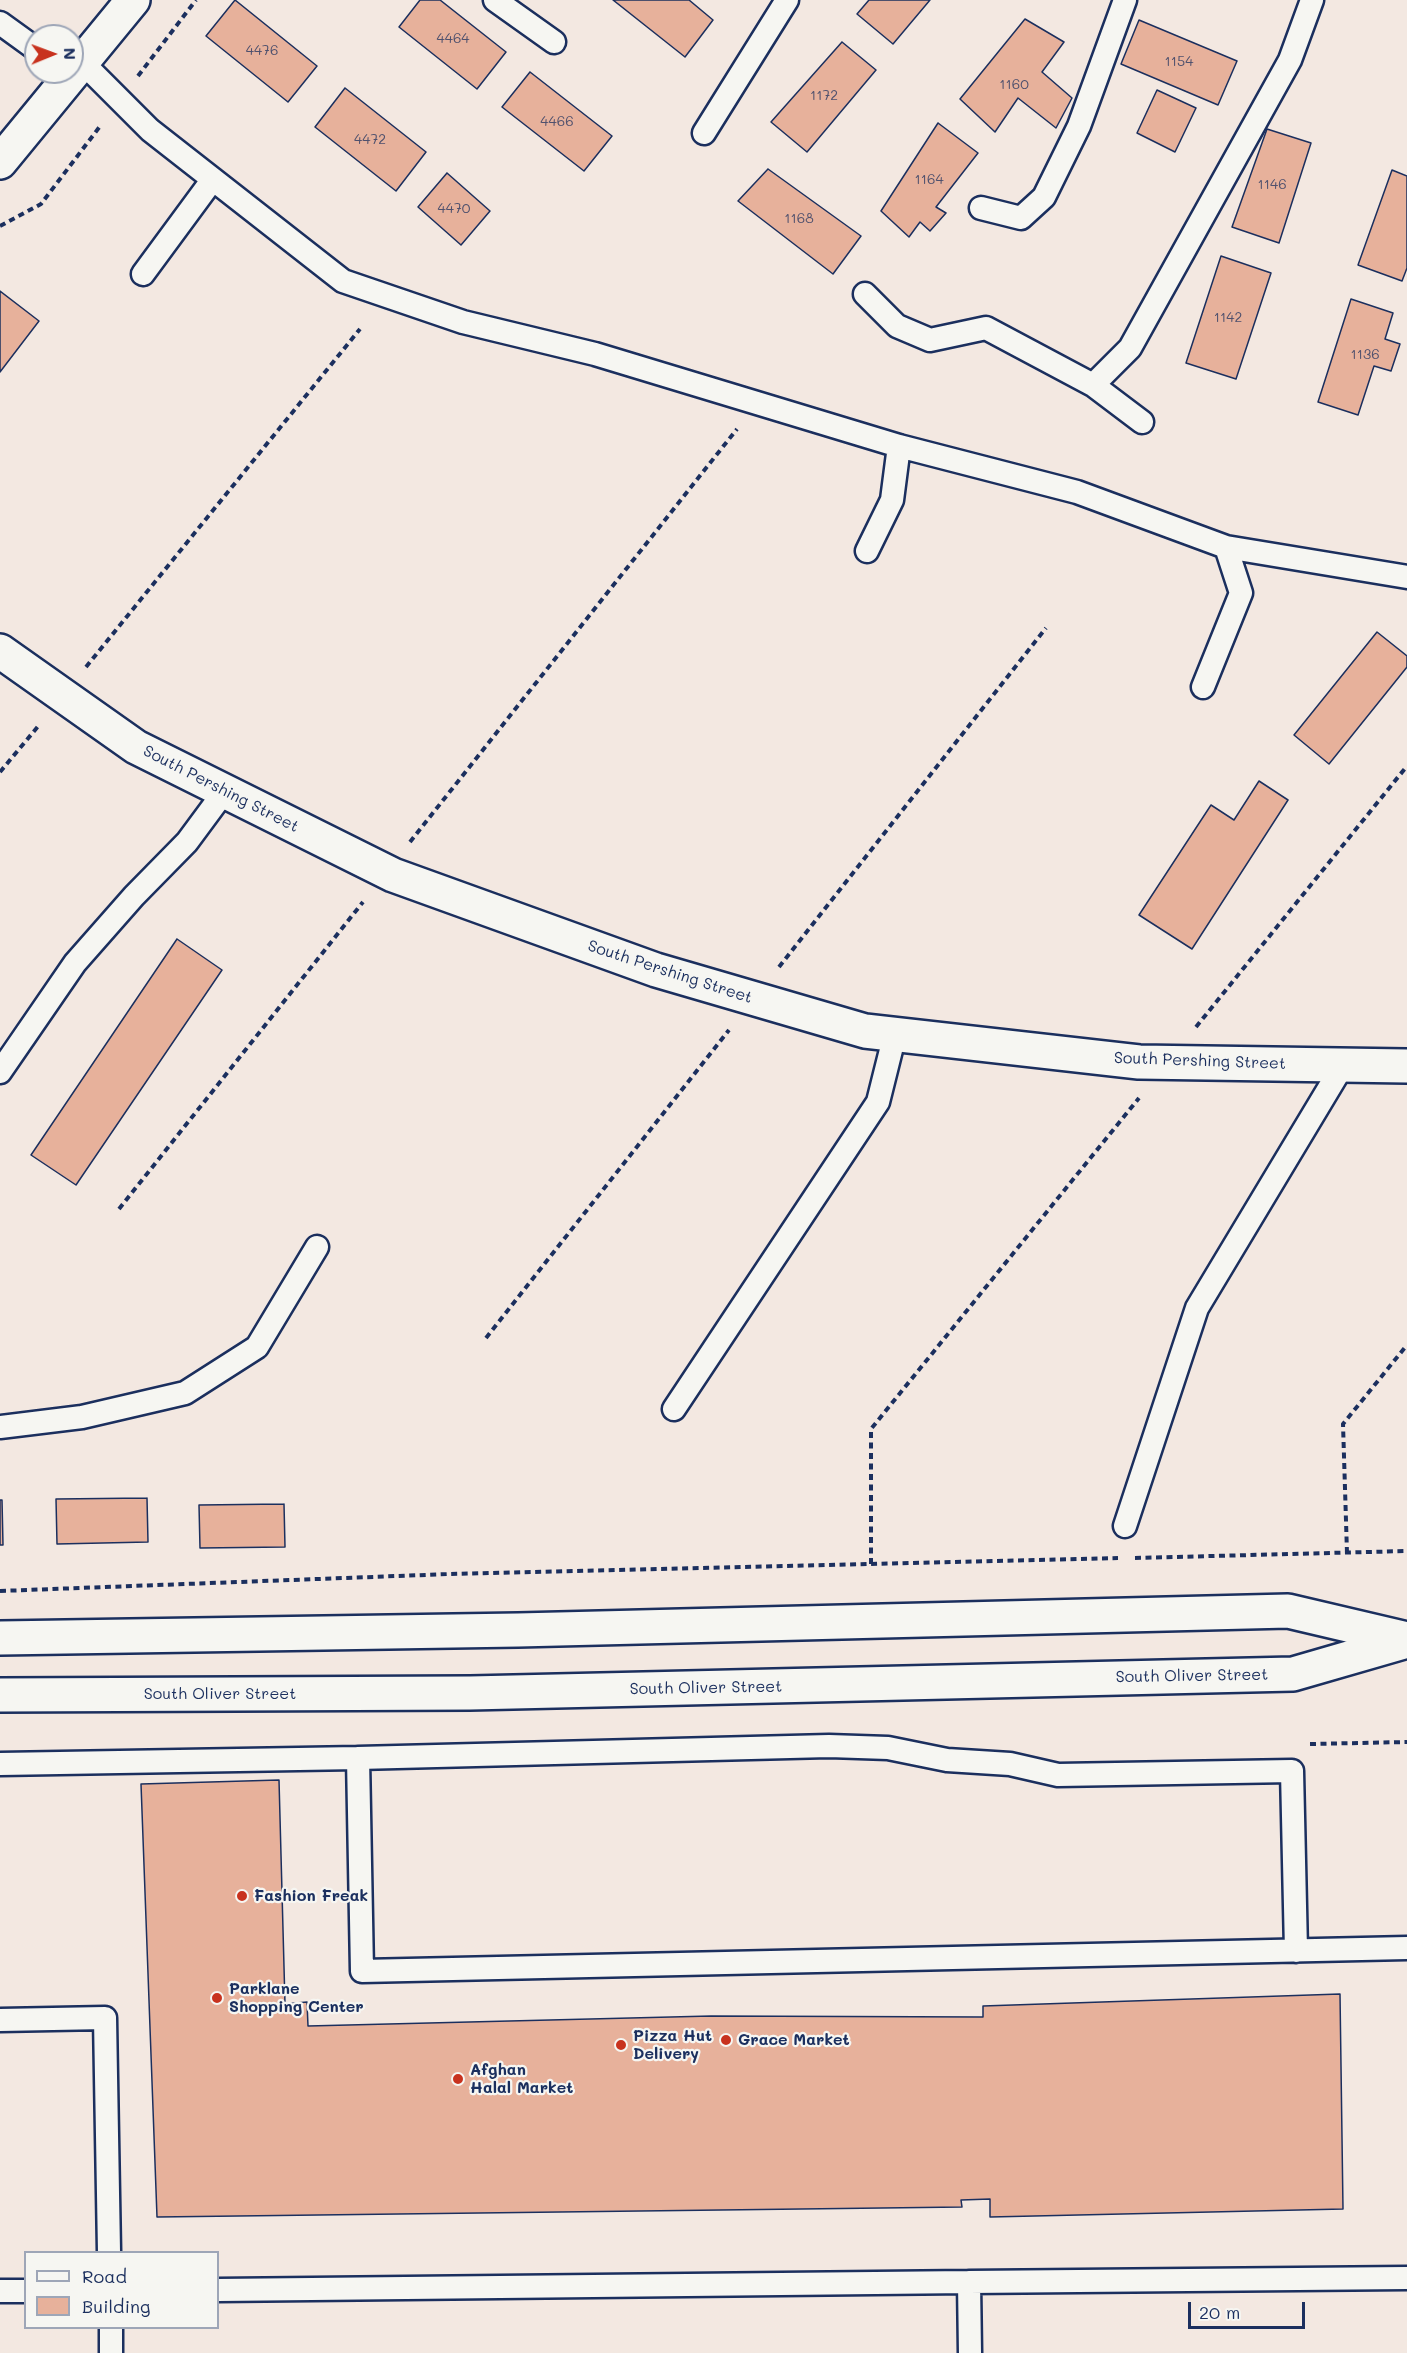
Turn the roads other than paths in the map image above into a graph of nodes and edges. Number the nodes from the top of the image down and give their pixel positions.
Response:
1 (132, 0) edge
2 (495, 0) edge
3 (787, 0) edge
4 (1125, 0) edge
5 (1312, 0) edge
6 (0, 23) edge
7 (24, 40) edge
8 (554, 42) dead end
9 (84, 58) edge
10 (84, 78) edge
11 (63, 84) edge
12 (704, 133) dead end
13 (0, 162) edge
14 (213, 179) junction
15 (981, 208) dead end
16 (143, 274) dead end
17 (865, 294) dead end
18 (1093, 386) junction
19 (1142, 422) dead end
20 (899, 446) junction
21 (1226, 548) junction
22 (867, 551) dead end
23 (1407, 577) edge
24 (0, 651) edge
25 (1203, 687) dead end
26 (224, 792) junction
27 (895, 1034) junction
28 (1343, 1065) junction
29 (1407, 1066) edge
30 (0, 1072) edge
31 (318, 1247) dead end
32 (674, 1409) dead end
33 (0, 1426) edge
34 (1125, 1527) dead end
35 (0, 1638) edge
36 (1407, 1640) edge
37 (0, 1695) edge
38 (357, 1758) junction
39 (0, 1764) edge
40 (1407, 1948) edge
41 (1296, 1951) junction
42 (0, 2020) edge
43 (110, 2251) edge
44 (1407, 2278) edge
45 (969, 2282) junction
46 (219, 2290) edge
47 (0, 2291) edge
48 (24, 2291) edge
49 (111, 2329) edge
50 (111, 2353) edge
51 (970, 2353) edge

1 - 9 main road
2 - 8 lane
3 - 12 lane
4 - 15 lane
5 - 18 lane
6 - 7 lane
10 - 14 lane
11 - 13 main road
14 - 16 lane
14 - 20 lane
17 - 18 lane
18 - 19 lane
20 - 21 lane
20 - 22 lane
21 - 23 lane
21 - 25 lane
24 - 26 main road, South Pershing Street
26 - 27 main road, South Pershing Street
26 - 30 lane
27 - 28 main road, South Pershing Street
27 - 32 lane
28 - 29 main road, South Pershing Street
28 - 34 lane
31 - 33 lane
35 - 36 main road, South Oliver Street
36 - 37 main road, South Oliver Street
38 - 39 lane
38 - 41 lane
38 - 41 lane
40 - 41 lane
42 - 43 lane
44 - 45 lane
45 - 46 lane
45 - 51 lane
47 - 48 lane
49 - 50 lane

